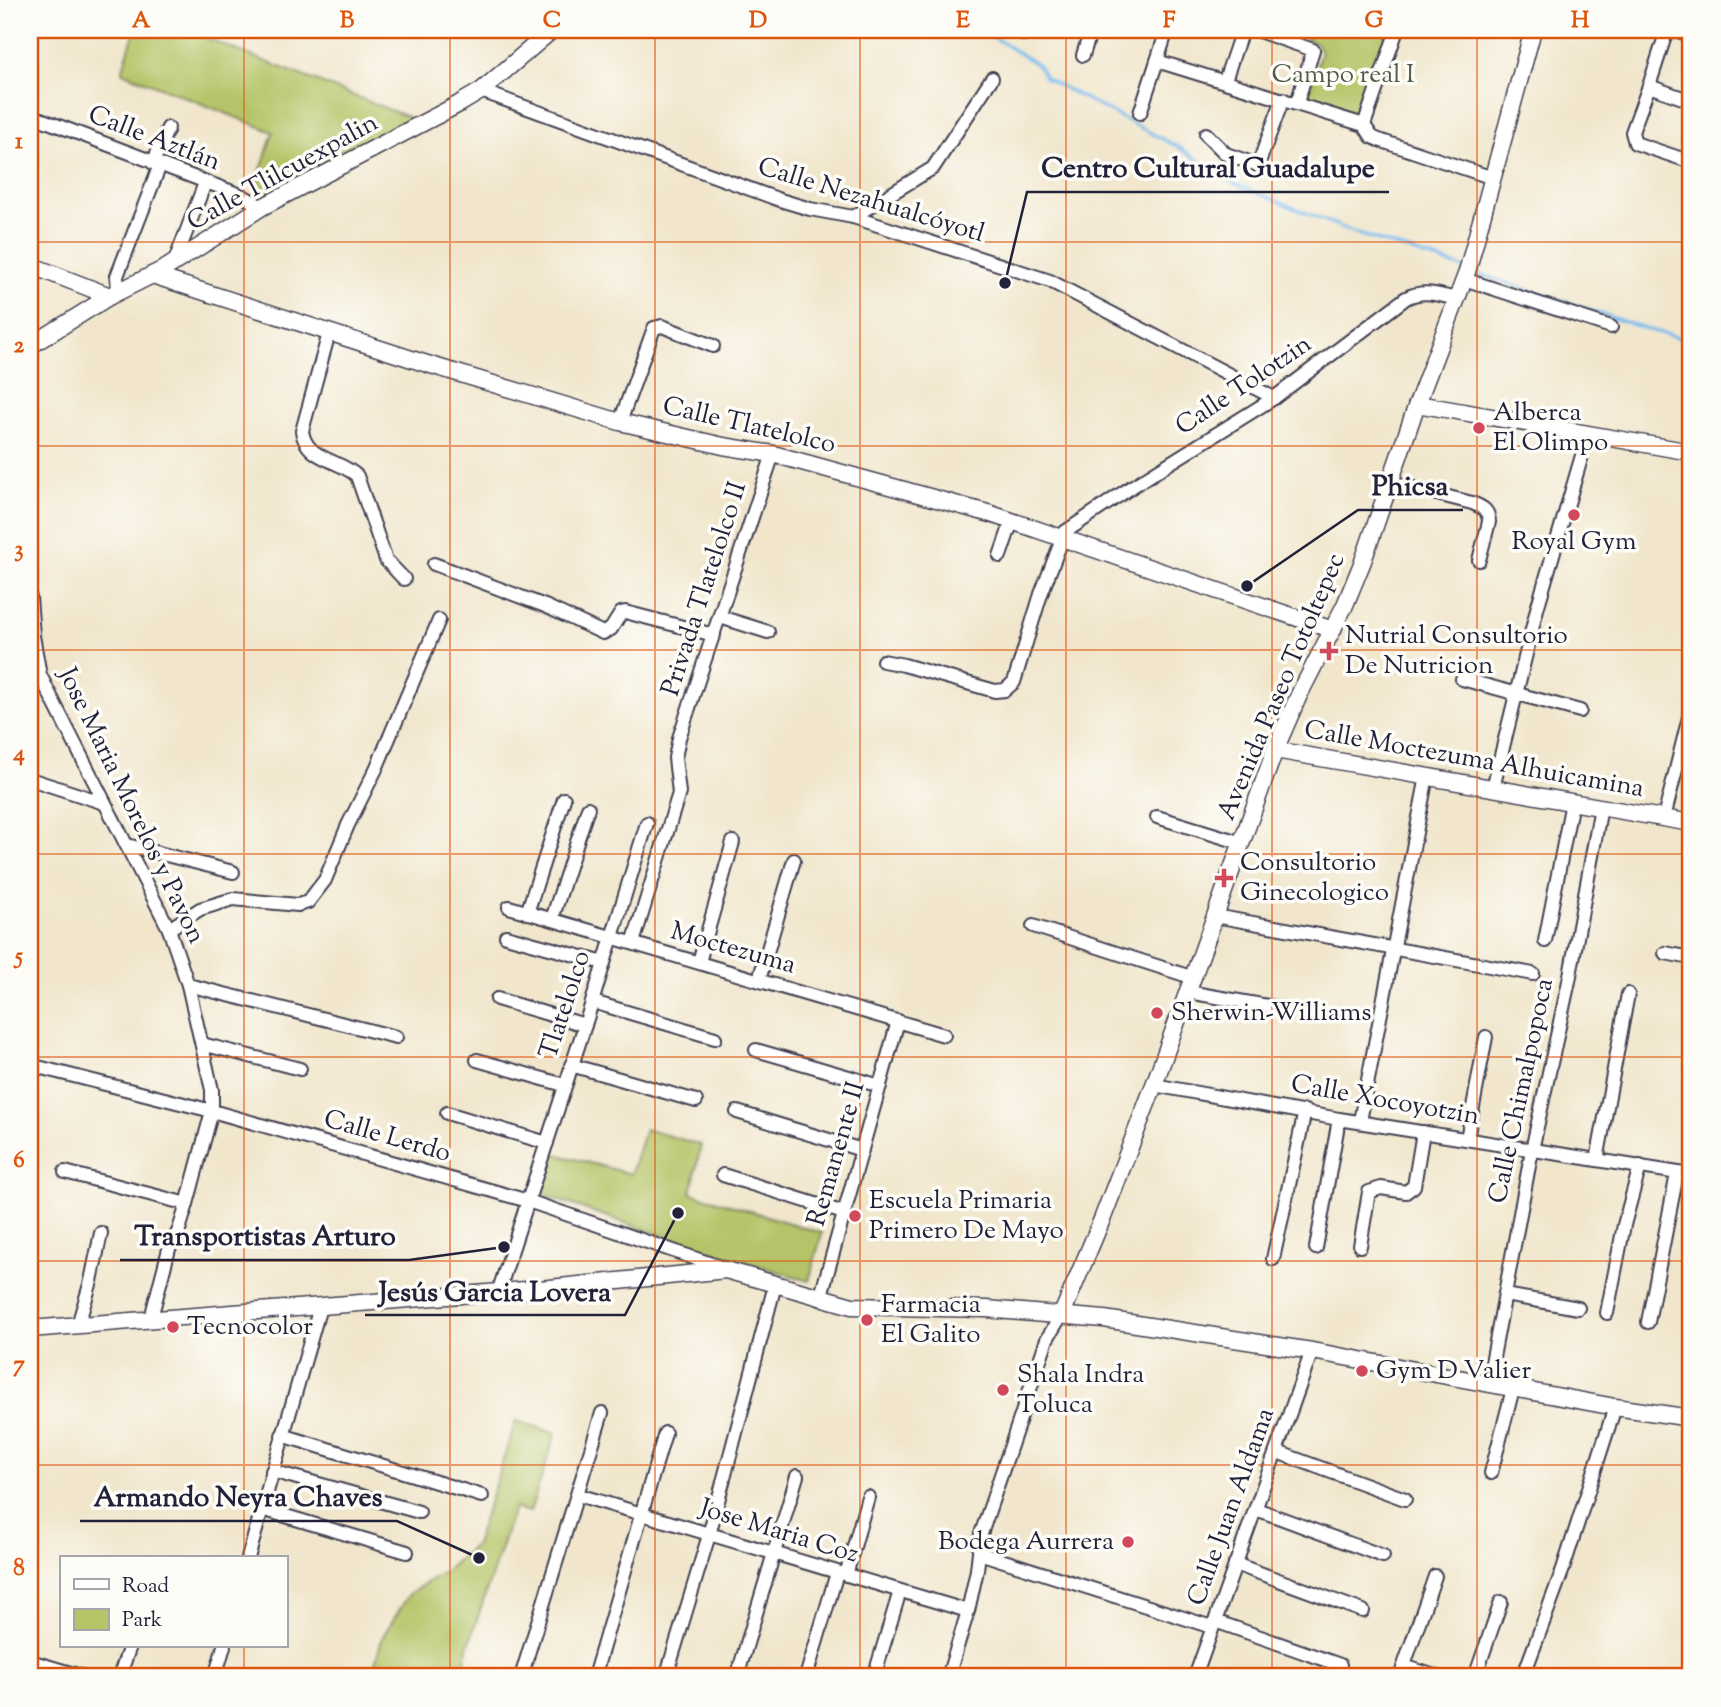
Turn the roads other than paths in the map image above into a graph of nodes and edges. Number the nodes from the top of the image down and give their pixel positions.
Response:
1 (552, 30) edge
2 (1091, 30) edge
3 (1167, 30) edge
4 (1242, 30) edge
5 (1256, 30) edge
6 (1397, 30) edge
7 (1533, 30) edge
8 (1667, 30) edge
9 (1675, 30) edge
10 (1691, 35) edge
11 (1083, 55) dead end
12 (1157, 61) junction
13 (992, 78) dead end
14 (1225, 80) junction
15 (1651, 87) junction
16 (481, 91) junction
17 (1283, 99) junction
18 (1691, 101) edge
19 (1297, 103) junction
20 (1140, 113) dead end
21 (30, 115) edge
22 (1364, 125) junction
23 (167, 128) dead end
24 (1206, 134) dead end
25 (1691, 162) edge
26 (157, 164) junction
27 (1493, 178) junction
28 (205, 183) junction
29 (262, 207) junction
30 (853, 217) junction
31 (175, 261) junction
32 (30, 265) edge
33 (1466, 273) junction
34 (152, 275) junction
35 (114, 294) junction
36 (1457, 299) junction
37 (1611, 327) dead end
38 (328, 333) junction
39 (30, 346) edge
40 (713, 346) dead end
41 (1274, 398) junction
42 (1417, 404) junction
43 (620, 422) junction
44 (1588, 435) junction
45 (1691, 452) edge
46 (773, 454) junction
47 (1390, 482) junction
48 (1012, 521) junction
49 (1062, 536) junction
50 (1000, 556) dead end
51 (1479, 560) dead end
52 (434, 564) dead end
53 (404, 579) dead end
54 (30, 597) edge
55 (720, 617) junction
56 (439, 620) dead end
57 (1333, 630) junction
58 (768, 632) dead end
59 (714, 635) junction
60 (883, 661) dead end
61 (1462, 679) dead end
62 (1515, 694) junction
63 (1691, 709) edge
64 (1580, 711) dead end
65 (1276, 750) junction
66 (1427, 776) junction
67 (30, 779) edge
68 (1493, 788) junction
69 (564, 799) dead end
70 (1572, 802) junction
71 (104, 803) junction
72 (1601, 807) junction
73 (588, 808) dead end
74 (1157, 817) dead end
75 (1664, 818) junction
76 (647, 823) dead end
77 (1691, 823) edge
78 (733, 842) dead end
79 (1242, 843) junction
80 (127, 845) junction
81 (794, 860) dead end
82 (233, 872) dead end
83 (509, 907) dead end
84 (527, 912) junction
85 (1216, 916) junction
86 (552, 919) junction
87 (1033, 926) dead end
88 (169, 929) junction
89 (506, 936) dead end
90 (612, 937) junction
91 (1545, 941) dead end
92 (633, 943) junction
93 (1394, 950) junction
94 (1665, 953) dead end
95 (1691, 958) edge
96 (699, 962) junction
97 (604, 963) junction
98 (1534, 974) dead end
99 (759, 979) junction
100 (188, 985) junction
101 (1191, 985) junction
102 (1628, 994) dead end
103 (497, 999) dead end
104 (593, 1002) junction
105 (1280, 1008) dead end
106 (898, 1021) junction
107 (585, 1025) junction
108 (944, 1035) dead end
109 (396, 1037) dead end
110 (1486, 1037) dead end
111 (715, 1038) dead end
112 (202, 1044) junction
113 (756, 1050) dead end
114 (477, 1060) dead end
115 (30, 1065) edge
116 (571, 1065) junction
117 (300, 1069) dead end
118 (564, 1085) junction
119 (1154, 1085) junction
120 (880, 1086) junction
121 (696, 1101) dead end
122 (212, 1111) junction
123 (1305, 1111) junction
124 (737, 1112) dead end
125 (447, 1113) dead end
126 (1339, 1119) junction
127 (1360, 1121) junction
128 (1423, 1132) junction
129 (1467, 1139) junction
130 (547, 1143) junction
131 (862, 1150) junction
132 (1532, 1150) junction
133 (1597, 1160) junction
134 (1640, 1166) junction
135 (65, 1172) dead end
136 (1677, 1174) junction
137 (723, 1175) dead end
138 (1691, 1175) edge
139 (528, 1200) junction
140 (187, 1204) junction
141 (844, 1213) junction
142 (101, 1234) dead end
143 (1360, 1246) dead end
144 (1316, 1248) dead end
145 (1273, 1259) dead end
146 (726, 1270) junction
147 (775, 1285) junction
148 (498, 1293) junction
149 (1505, 1295) junction
150 (820, 1298) junction
151 (320, 1307) junction
152 (1578, 1308) dead end
153 (1607, 1313) dead end
154 (1062, 1314) junction
155 (151, 1318) junction
156 (1648, 1322) dead end
157 (78, 1325) junction
158 (30, 1329) edge
159 (1312, 1351) junction
160 (1488, 1384) junction
161 (1513, 1389) junction
162 (1615, 1407) junction
163 (603, 1413) dead end
164 (1691, 1418) edge
165 (665, 1433) dead end
166 (282, 1435) junction
167 (1277, 1452) junction
168 (272, 1471) junction
169 (1490, 1473) dead end
170 (797, 1476) dead end
171 (578, 1495) junction
172 (482, 1496) dead end
173 (868, 1497) dead end
174 (1405, 1499) dead end
175 (262, 1509) junction
176 (1256, 1509) junction
177 (419, 1512) dead end
178 (641, 1514) junction
179 (709, 1535) junction
180 (407, 1552) dead end
181 (979, 1553) junction
182 (775, 1554) junction
183 (249, 1556) edge
184 (1384, 1556) dead end
185 (1236, 1564) junction
186 (841, 1574) junction
187 (1435, 1576) dead end
188 (900, 1591) junction
189 (1501, 1602) dead end
190 (968, 1611) junction
191 (1363, 1611) dead end
192 (1213, 1624) junction
193 (129, 1648) edge
194 (223, 1648) edge
195 (30, 1661) edge
196 (1340, 1665) dead end
197 (1402, 1672) edge
198 (84, 1677) edge
199 (119, 1677) edge
200 (215, 1677) edge
201 (521, 1677) edge
202 (594, 1677) edge
203 (666, 1677) edge
204 (737, 1677) edge
205 (806, 1677) edge
206 (874, 1677) edge
207 (948, 1677) edge
208 (1195, 1677) edge
209 (1438, 1677) edge
210 (1475, 1677) edge
211 (1523, 1677) edge

1 - 16 main road, Calle Tlilcuexpalin
2 - 11 street
3 - 12 street
4 - 14 street
5 - 19 street
6 - 22 street
7 - 27 main road, Avenida Paseo Totoltepec
8 - 15 street
9 - 10 street
12 - 14 street
12 - 20 street
13 - 30 street
14 - 17 street
15 - 18 street
15 - 25 street
16 - 29 main road, Calle Tlilcuexpalin
16 - 30 street, Calle Nezahualcóyotl
17 - 19 street
17 - 24 street
19 - 22 street
21 - 26 street, Calle Aztlán
22 - 27 street
23 - 26 street
26 - 28 street, Calle Aztlán
26 - 35 street
27 - 33 main road, Avenida Paseo Totoltepec
28 - 29 street, Calle Aztlán
28 - 31 street
29 - 31 main road, Calle Tlilcuexpalin
30 - 41 street, Calle Nezahualcóyotl
31 - 34 main road, Calle Tlilcuexpalin
32 - 35 main road
33 - 36 main road, Avenida Paseo Totoltepec
33 - 37 street
34 - 35 main road, Calle Tlilcuexpalin
34 - 38 main road, Calle Tlatelolco
35 - 39 main road, Calle Tlilcuexpalin
36 - 41 street, Calle Tolotzin
36 - 42 main road, Avenida Paseo Totoltepec
38 - 43 main road, Calle Tlatelolco
38 - 53 street
40 - 43 street
41 - 49 street, Calle Tolotzin
42 - 44 main road
42 - 47 main road, Avenida Paseo Totoltepec
43 - 46 main road, Calle Tlatelolco
44 - 45 main road
44 - 62 street
46 - 48 main road, Calle Tlatelolco
46 - 55 street, Privada Tlatelolco II
47 - 51 street
47 - 57 main road, Avenida Paseo Totoltepec
48 - 49 main road, Calle Tlatelolco
48 - 50 street
49 - 57 main road, Calle Tlatelolco
49 - 60 street
52 - 59 street
54 - 71 street, Jose Maria Morelos y Pavon
55 - 58 street
55 - 59 street, Privada Tlatelolco II
56 - 88 street
57 - 65 main road, Avenida Paseo Totoltepec
59 - 92 street, Privada Tlatelolco II
61 - 62 street
62 - 64 street
62 - 68 street
63 - 75 street
65 - 66 main road, Calle Moctezuma Alhuicamina
65 - 79 main road, Avenida Paseo Totoltepec
66 - 68 main road, Calle Moctezuma Alhuicamina
66 - 93 street
67 - 71 street
68 - 70 main road, Calle Moctezuma Alhuicamina
69 - 84 street
70 - 72 main road, Calle Moctezuma Alhuicamina
70 - 91 street
71 - 80 street, Jose Maria Morelos y Pavon
72 - 75 main road, Calle Moctezuma Alhuicamina
72 - 132 street, Calle Chimalpopoca
73 - 86 street
74 - 79 street
75 - 77 main road, Calle Moctezuma Alhuicamina
76 - 90 street, Tlatelolco
78 - 96 street
79 - 85 main road, Avenida Paseo Totoltepec
80 - 82 street
80 - 88 street, Jose Maria Morelos y Pavon
81 - 99 street
83 - 84 street, Moctezuma
84 - 86 street, Moctezuma
85 - 93 street
85 - 101 main road, Avenida Paseo Totoltepec
86 - 90 street, Moctezuma
87 - 101 street
88 - 100 street, Jose Maria Morelos y Pavon
89 - 97 street
90 - 92 street, Moctezuma
90 - 97 street, Tlatelolco
92 - 96 street, Moctezuma
93 - 98 street
93 - 127 street
94 - 95 street
96 - 99 street, Moctezuma
97 - 104 street, Tlatelolco
99 - 106 street, Moctezuma
100 - 109 street
100 - 112 street, Jose Maria Morelos y Pavon
101 - 105 street
101 - 119 main road, Avenida Paseo Totoltepec
102 - 133 street
103 - 107 street
104 - 107 street, Tlatelolco
104 - 111 street
106 - 108 street, Moctezuma
106 - 120 street, Remanente II
107 - 116 street, Tlatelolco
110 - 129 street
112 - 117 street
112 - 122 street, Jose Maria Morelos y Pavon
113 - 120 street
114 - 118 street
115 - 122 street, Calle Lerdo
116 - 118 street, Tlatelolco
116 - 121 street
118 - 130 street, Tlatelolco
119 - 123 street, Calle Xocoyotzin
119 - 154 main road, Avenida Paseo Totoltepec
120 - 131 street, Remanente II
122 - 139 street, Calle Lerdo
122 - 140 street, Jose Maria Morelos y Pavon
123 - 126 street, Calle Xocoyotzin
123 - 145 street
124 - 131 street
125 - 130 street
126 - 127 street, Calle Xocoyotzin
126 - 144 street
127 - 128 street, Calle Xocoyotzin
128 - 129 street, Calle Xocoyotzin
128 - 143 street
129 - 132 street, Calle Xocoyotzin
130 - 139 street, Tlatelolco
131 - 141 street, Remanente II
132 - 133 street, Calle Xocoyotzin
132 - 149 street, Calle Chimalpopoca
133 - 134 street, Calle Xocoyotzin
134 - 136 street, Calle Xocoyotzin
134 - 153 street
135 - 140 street
136 - 138 street, Calle Xocoyotzin
136 - 156 street
137 - 141 street
139 - 146 street, Calle Lerdo
139 - 148 street, Tlatelolco
140 - 155 street, Jose Maria Morelos y Pavon
141 - 150 street, Remanente II
142 - 157 street
146 - 147 main road
146 - 148 main road
147 - 150 main road
147 - 179 street
148 - 151 main road
149 - 152 street
149 - 160 street, Calle Chimalpopoca
150 - 154 main road
151 - 155 main road
151 - 166 street
154 - 159 main road
154 - 181 street
155 - 157 main road
157 - 158 main road
159 - 160 main road
159 - 167 street, Calle Juan Aldama
160 - 161 main road
161 - 162 main road
161 - 169 street
162 - 164 main road
162 - 211 street
163 - 171 street
165 - 178 street
166 - 168 street
166 - 172 street
167 - 174 street
167 - 176 street, Calle Juan Aldama
168 - 175 street
168 - 177 street
170 - 182 street
171 - 178 street, Jose Maria Coz
171 - 201 street
173 - 186 street
175 - 180 street
175 - 183 street
176 - 184 street
176 - 185 street, Calle Juan Aldama
178 - 179 street, Jose Maria Coz
178 - 202 street
179 - 182 street, Jose Maria Coz
179 - 203 street
181 - 190 street
181 - 192 street
182 - 186 street, Jose Maria Coz
182 - 204 street
185 - 191 street
185 - 192 street, Calle Juan Aldama
186 - 188 street, Jose Maria Coz
186 - 205 street
187 - 197 street
188 - 190 street, Jose Maria Coz
188 - 206 street
189 - 210 street
190 - 207 street
192 - 196 street
192 - 208 street, Calle Juan Aldama
193 - 199 street
194 - 200 street
195 - 198 street
197 - 209 street

